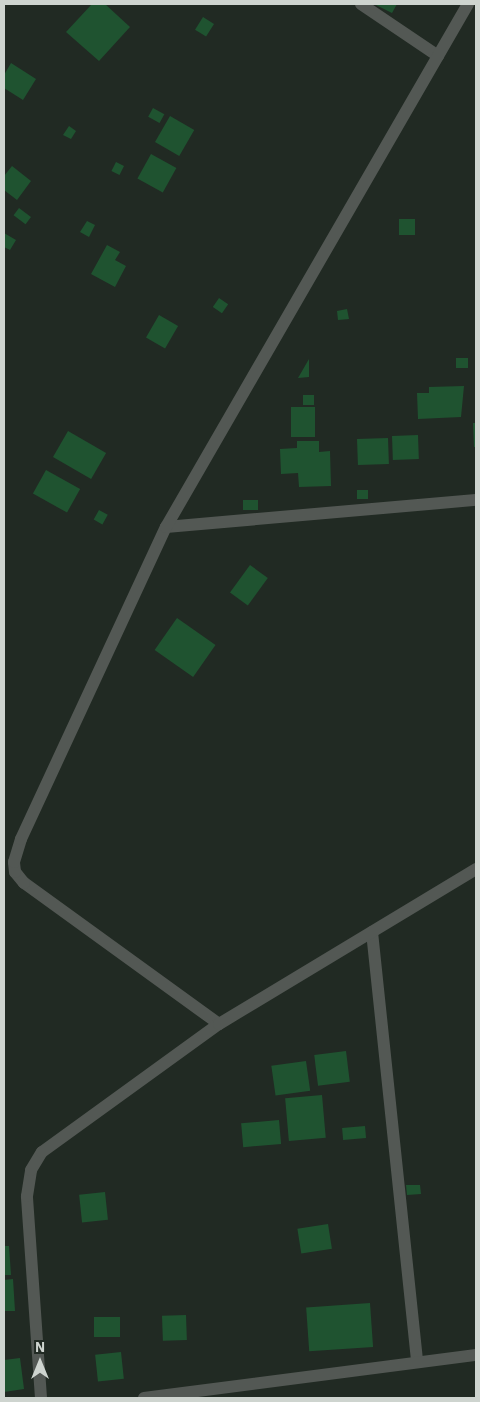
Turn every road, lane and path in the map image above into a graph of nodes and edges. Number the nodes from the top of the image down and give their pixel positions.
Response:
1 (361, 4) edge
2 (468, 4) edge
3 (438, 56) junction
4 (476, 500) edge
5 (166, 527) junction
6 (476, 869) edge
7 (372, 932) junction
8 (219, 1024) junction
9 (476, 1355) edge
10 (417, 1362) junction
11 (41, 1398) edge
12 (144, 1398) edge

1 - 3 street
2 - 3 street
3 - 5 street
4 - 5 street
5 - 8 street
6 - 7 street
7 - 8 street
7 - 10 street
8 - 11 street
9 - 10 street
10 - 12 street

